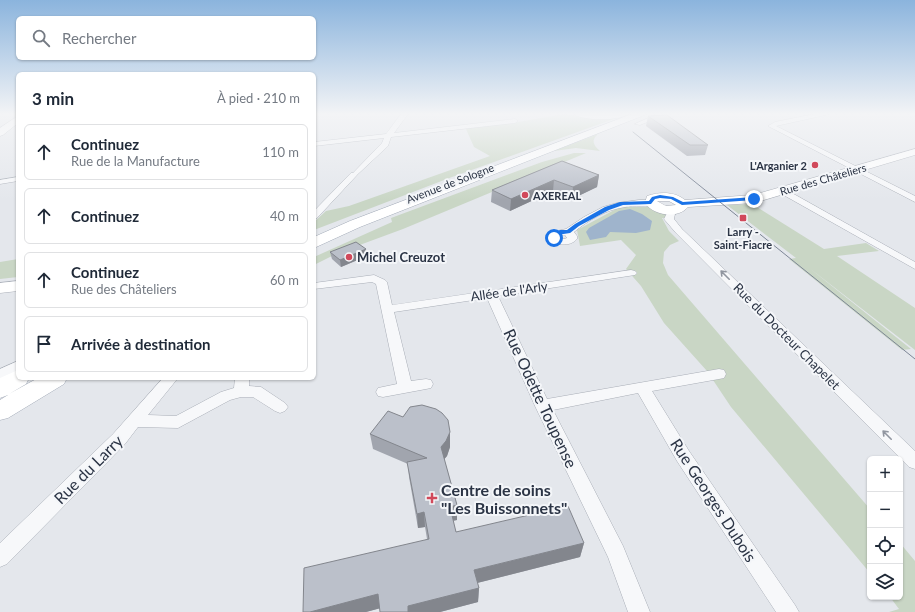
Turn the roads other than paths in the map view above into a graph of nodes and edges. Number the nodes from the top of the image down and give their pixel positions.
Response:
1 (327, 143) edge
2 (386, 143) edge
3 (567, 143) edge
4 (569, 143) edge
5 (804, 143) edge
6 (316, 144) edge
7 (915, 152) edge
8 (856, 169) junction
9 (16, 179) edge
10 (0, 182) edge
11 (782, 191) junction
12 (915, 200) edge
13 (651, 203) joint
14 (679, 207) junction
15 (316, 214) edge
16 (568, 232) dead end
17 (316, 235) edge
18 (316, 242) edge
19 (915, 266) edge
20 (631, 273) dead end
21 (16, 286) edge
22 (316, 286) edge
23 (0, 288) edge
24 (491, 294) junction
25 (387, 309) junction
26 (16, 367) edge
27 (718, 374) dead end
28 (0, 375) edge
29 (16, 379) edge
30 (35, 380) edge
31 (53, 380) edge
32 (169, 380) edge
33 (426, 384) dead end
34 (242, 385) edge
35 (405, 387) junction
36 (642, 387) junction
37 (0, 389) edge
38 (383, 392) dead end
39 (0, 400) edge
40 (543, 406) junction
41 (280, 407) dead end
42 (0, 411) edge
43 (134, 421) junction
44 (915, 462) edge
45 (0, 557) edge
46 (639, 612) edge
47 (788, 612) edge

1 - 6 street
2 - 15 street
3 - 17 main road, Avenue de Sologne
4 - 18 main road, Avenue de Sologne
5 - 8 street
7 - 8 street, Rue des Châteliers
8 - 11 street, Rue des Châteliers
8 - 12 street
9 - 10 street
11 - 14 street, Rue des Châteliers
11 - 19 street
13 - 14 street, Rue des Châteliers
13 - 16 street
44 -> 14 street, Rue du Docteur Chapelet
20 - 24 street, Allée de l'Arly
21 - 23 street
22 - 25 street
24 - 25 street, Allée de l'Arly
24 - 40 street, Rue Odette Toupense
25 - 35 street
26 - 28 street
27 - 36 street
29 - 37 main road
30 - 39 main road
31 - 42 main road
32 - 43 street, Rue du Larry
33 - 35 street
34 - 41 street
34 - 43 street
35 - 38 street
36 - 40 street
36 - 47 street, Rue Georges Dubois
40 - 46 street, Rue Odette Toupense
43 - 45 street, Rue du Larry

